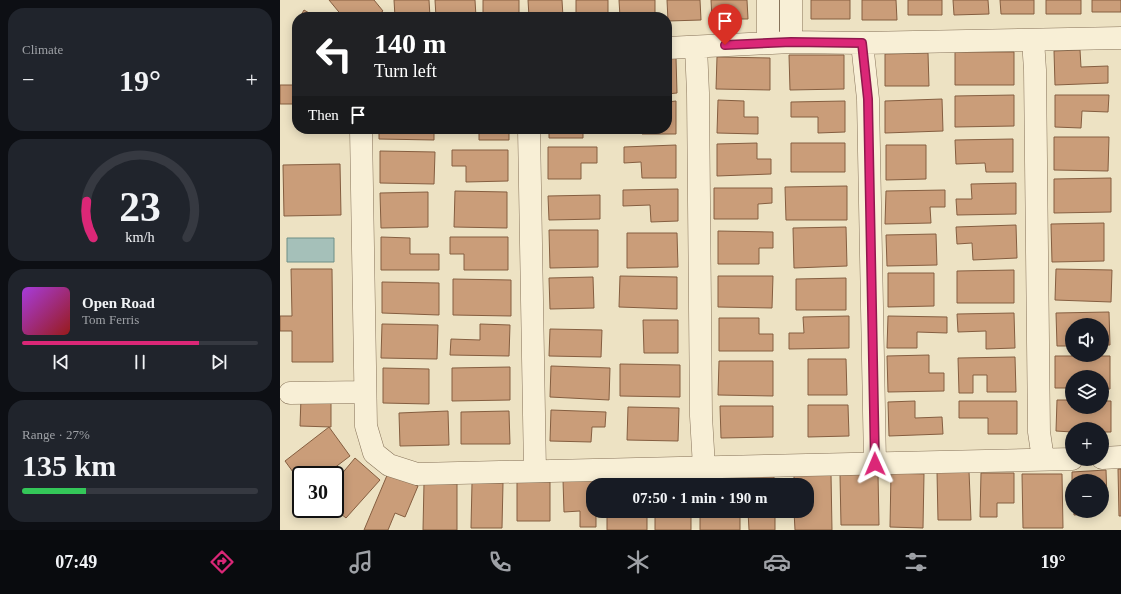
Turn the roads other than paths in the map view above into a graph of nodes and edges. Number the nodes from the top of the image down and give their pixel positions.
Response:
1 (768, 0) edge
2 (791, 0) edge
3 (1121, 38) edge
4 (1033, 40) junction
5 (791, 42) junction
6 (768, 43) junction
7 (862, 43) junction
8 (696, 47) junction
9 (672, 48) edge
10 (361, 134) edge
11 (529, 134) edge
12 (365, 392) junction
13 (290, 393) dead end
14 (1121, 457) edge
15 (1109, 458) edge
16 (1043, 459) junction
17 (1065, 459) edge
18 (875, 464) junction
19 (704, 467) junction
20 (535, 472) junction

1 - 6 street
2 - 5 street
3 - 4 street
4 - 7 street
4 - 16 street
5 - 6 street
5 - 7 street
6 - 8 street
7 - 18 street
8 - 9 street
8 - 19 street
10 - 12 street
11 - 20 street
12 - 13 street
12 - 20 street
14 - 15 street
16 - 17 street
16 - 18 street
18 - 19 street
19 - 20 street

